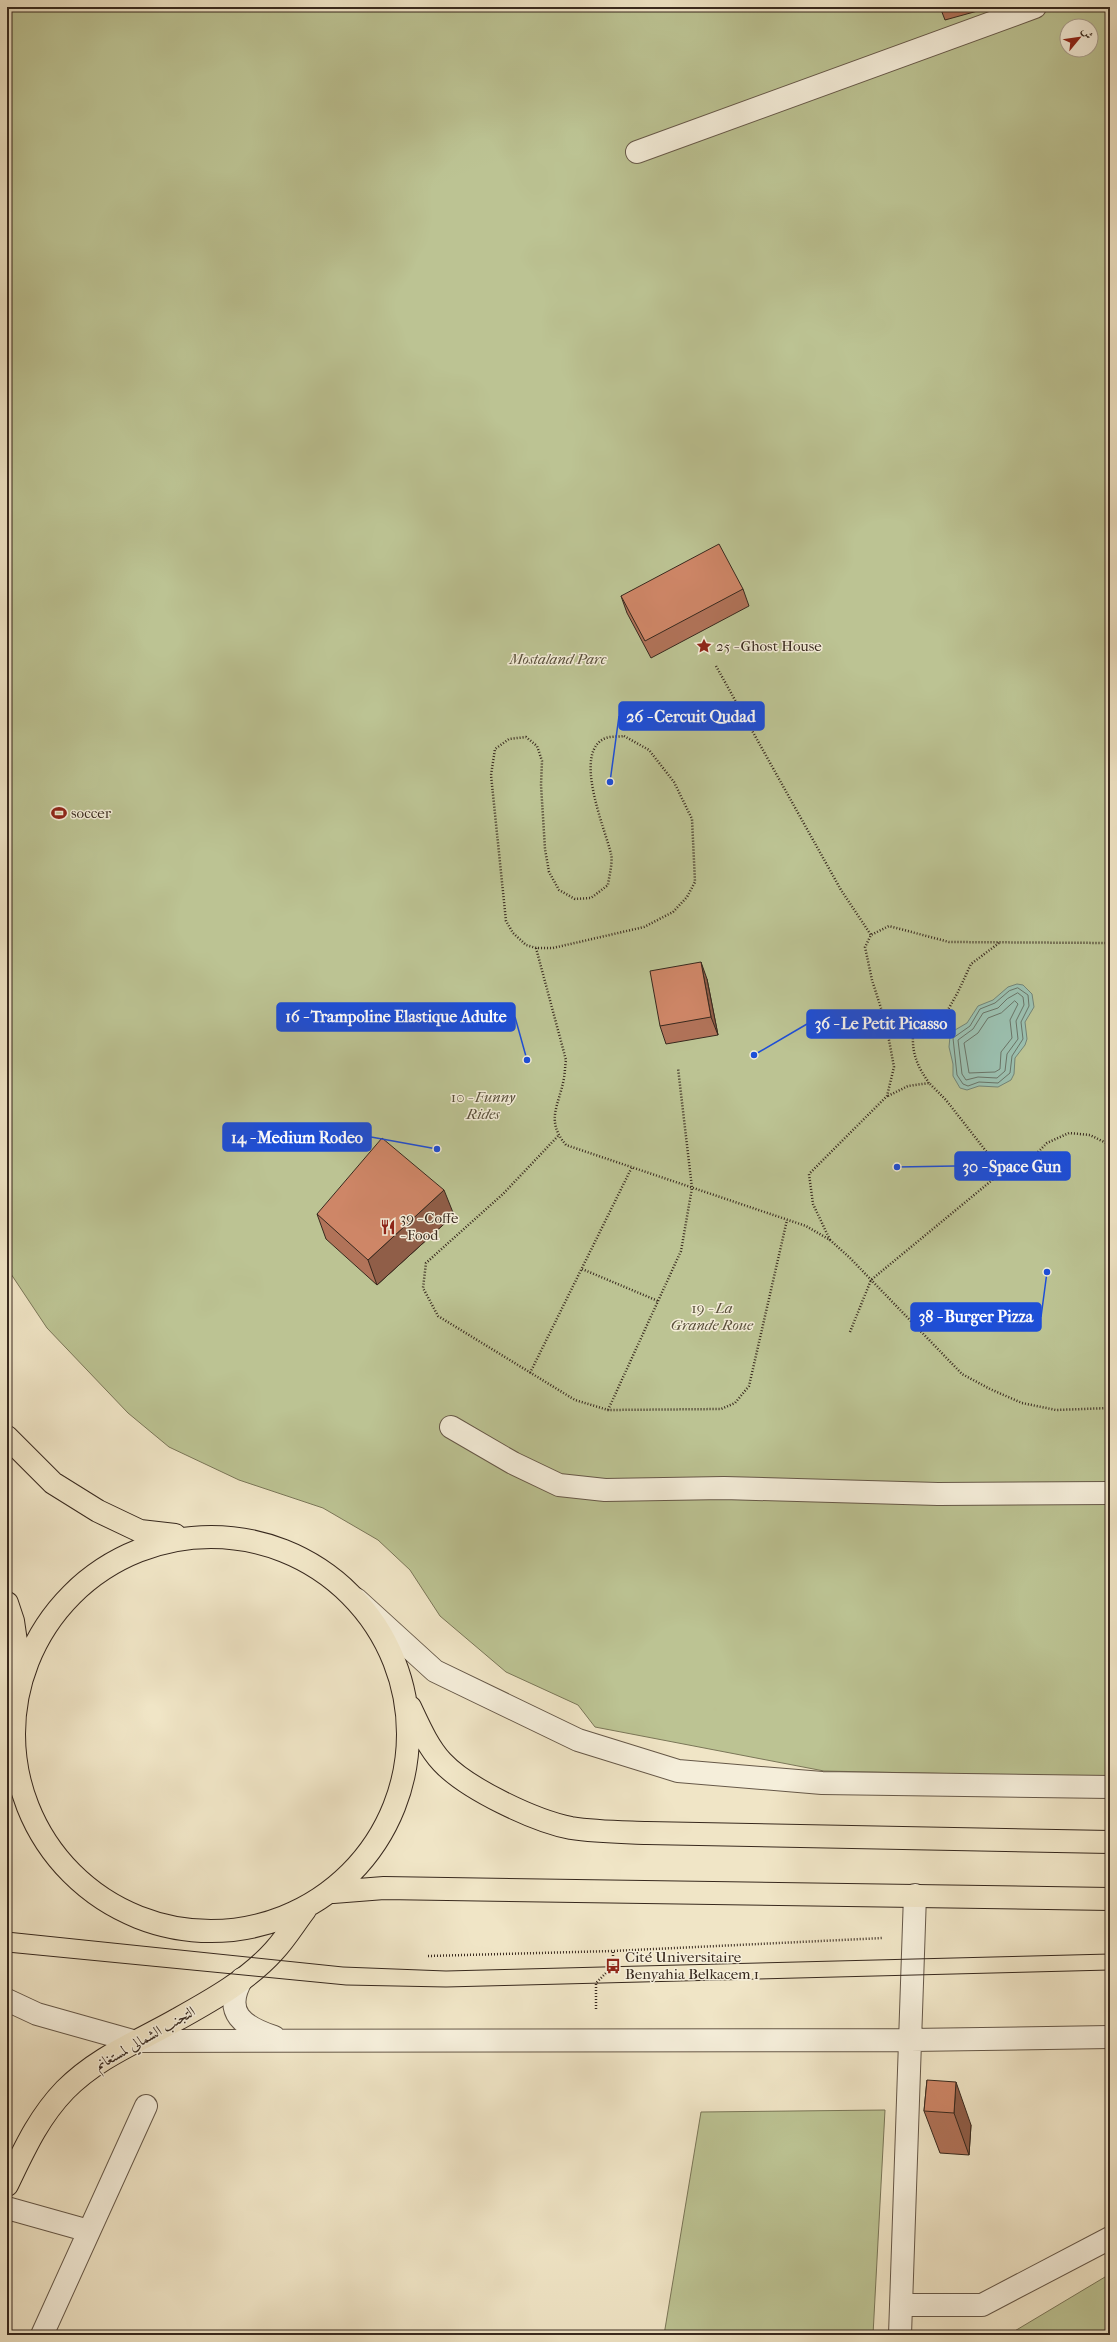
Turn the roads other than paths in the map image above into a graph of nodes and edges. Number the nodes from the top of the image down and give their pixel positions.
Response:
1 (1035, 7) edge
2 (637, 152) dead end
3 (451, 1427) dead end
4 (7, 1437) edge
5 (1110, 1494) edge
6 (192, 1536) junction
7 (356, 1599) junction
8 (7, 1603) edge
9 (21, 1676) junction
10 (407, 1700) junction
11 (11, 1706) edge
12 (1110, 1786) edge
13 (1110, 1842) edge
14 (333, 1892) junction
15 (915, 1895) junction
16 (1110, 1899) edge
17 (306, 1910) junction
18 (242, 1980) junction
19 (7, 2000) edge
20 (1110, 2037) edge
21 (283, 2040) junction
22 (910, 2040) junction
23 (133, 2041) junction
24 (146, 2106) dead end
25 (7, 2185) edge
26 (7, 2208) edge
27 (88, 2231) junction
28 (1110, 2238) edge
29 (901, 2305) junction
30 (42, 2335) edge
31 (900, 2335) edge

1 - 2 street
3 - 5 street
4 - 6 highway
6 - 7 highway
6 - 9 highway
7 - 10 highway
7 - 12 street
8 - 9 highway
9 - 11 highway
10 - 13 highway
10 - 14 highway
11 - 17 highway
14 - 15 highway
14 - 17 highway
15 - 16 highway
15 - 22 street
17 - 18 highway, التجنب الشمالي لمستغانم
18 - 21 street
18 - 23 highway, التجنب الشمالي لمستغانم
19 - 23 street
20 - 22 street
21 - 22 street
21 - 23 street
22 - 29 street
23 - 25 highway, التجنب الشمالي لمستغانم
24 - 27 street
26 - 27 street
27 - 30 street
28 - 29 street
29 - 31 street

